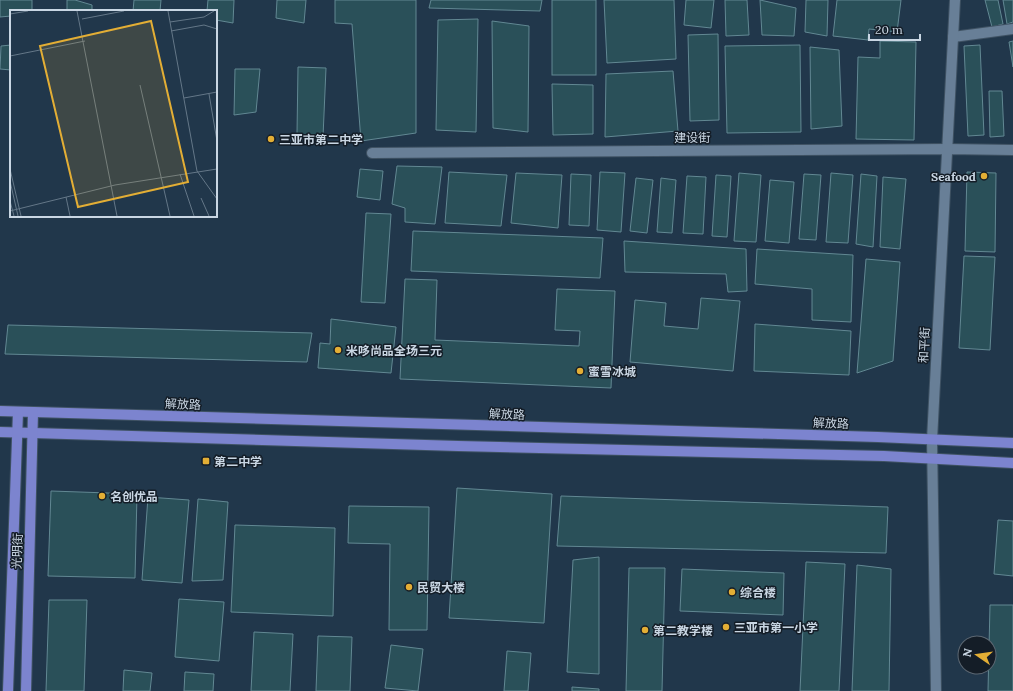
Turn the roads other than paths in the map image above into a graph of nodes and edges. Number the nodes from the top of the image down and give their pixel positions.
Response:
1 (955, 0) edge
2 (1013, 29) edge
3 (953, 37) junction
4 (948, 149) junction
5 (1013, 150) edge
6 (372, 153) dead end
7 (0, 411) edge
8 (18, 412) junction
9 (33, 412) junction
10 (0, 432) edge
11 (17, 433) junction
12 (33, 434) junction
13 (932, 440) junction
14 (1013, 443) edge
15 (932, 458) junction
16 (1013, 463) edge
17 (8, 691) edge
18 (26, 691) edge
19 (936, 691) edge

1 - 3 street, 和平街
2 - 3 street
3 - 4 street, 和平街
4 - 5 street, 建设街
4 - 6 street, 建设街
4 - 13 street, 和平街
7 - 8 main road, 解放路
8 - 9 main road, 解放路
8 - 11 main road, 光明街
9 - 12 main road, 光明街
9 - 13 main road, 解放路
10 - 11 main road
11 - 12 main road
11 - 17 main road, 光明街
12 - 15 main road
12 - 18 main road, 光明街
13 - 14 main road, 解放路
13 - 15 street, 和平街
15 - 16 main road
15 - 19 street, 和平街

